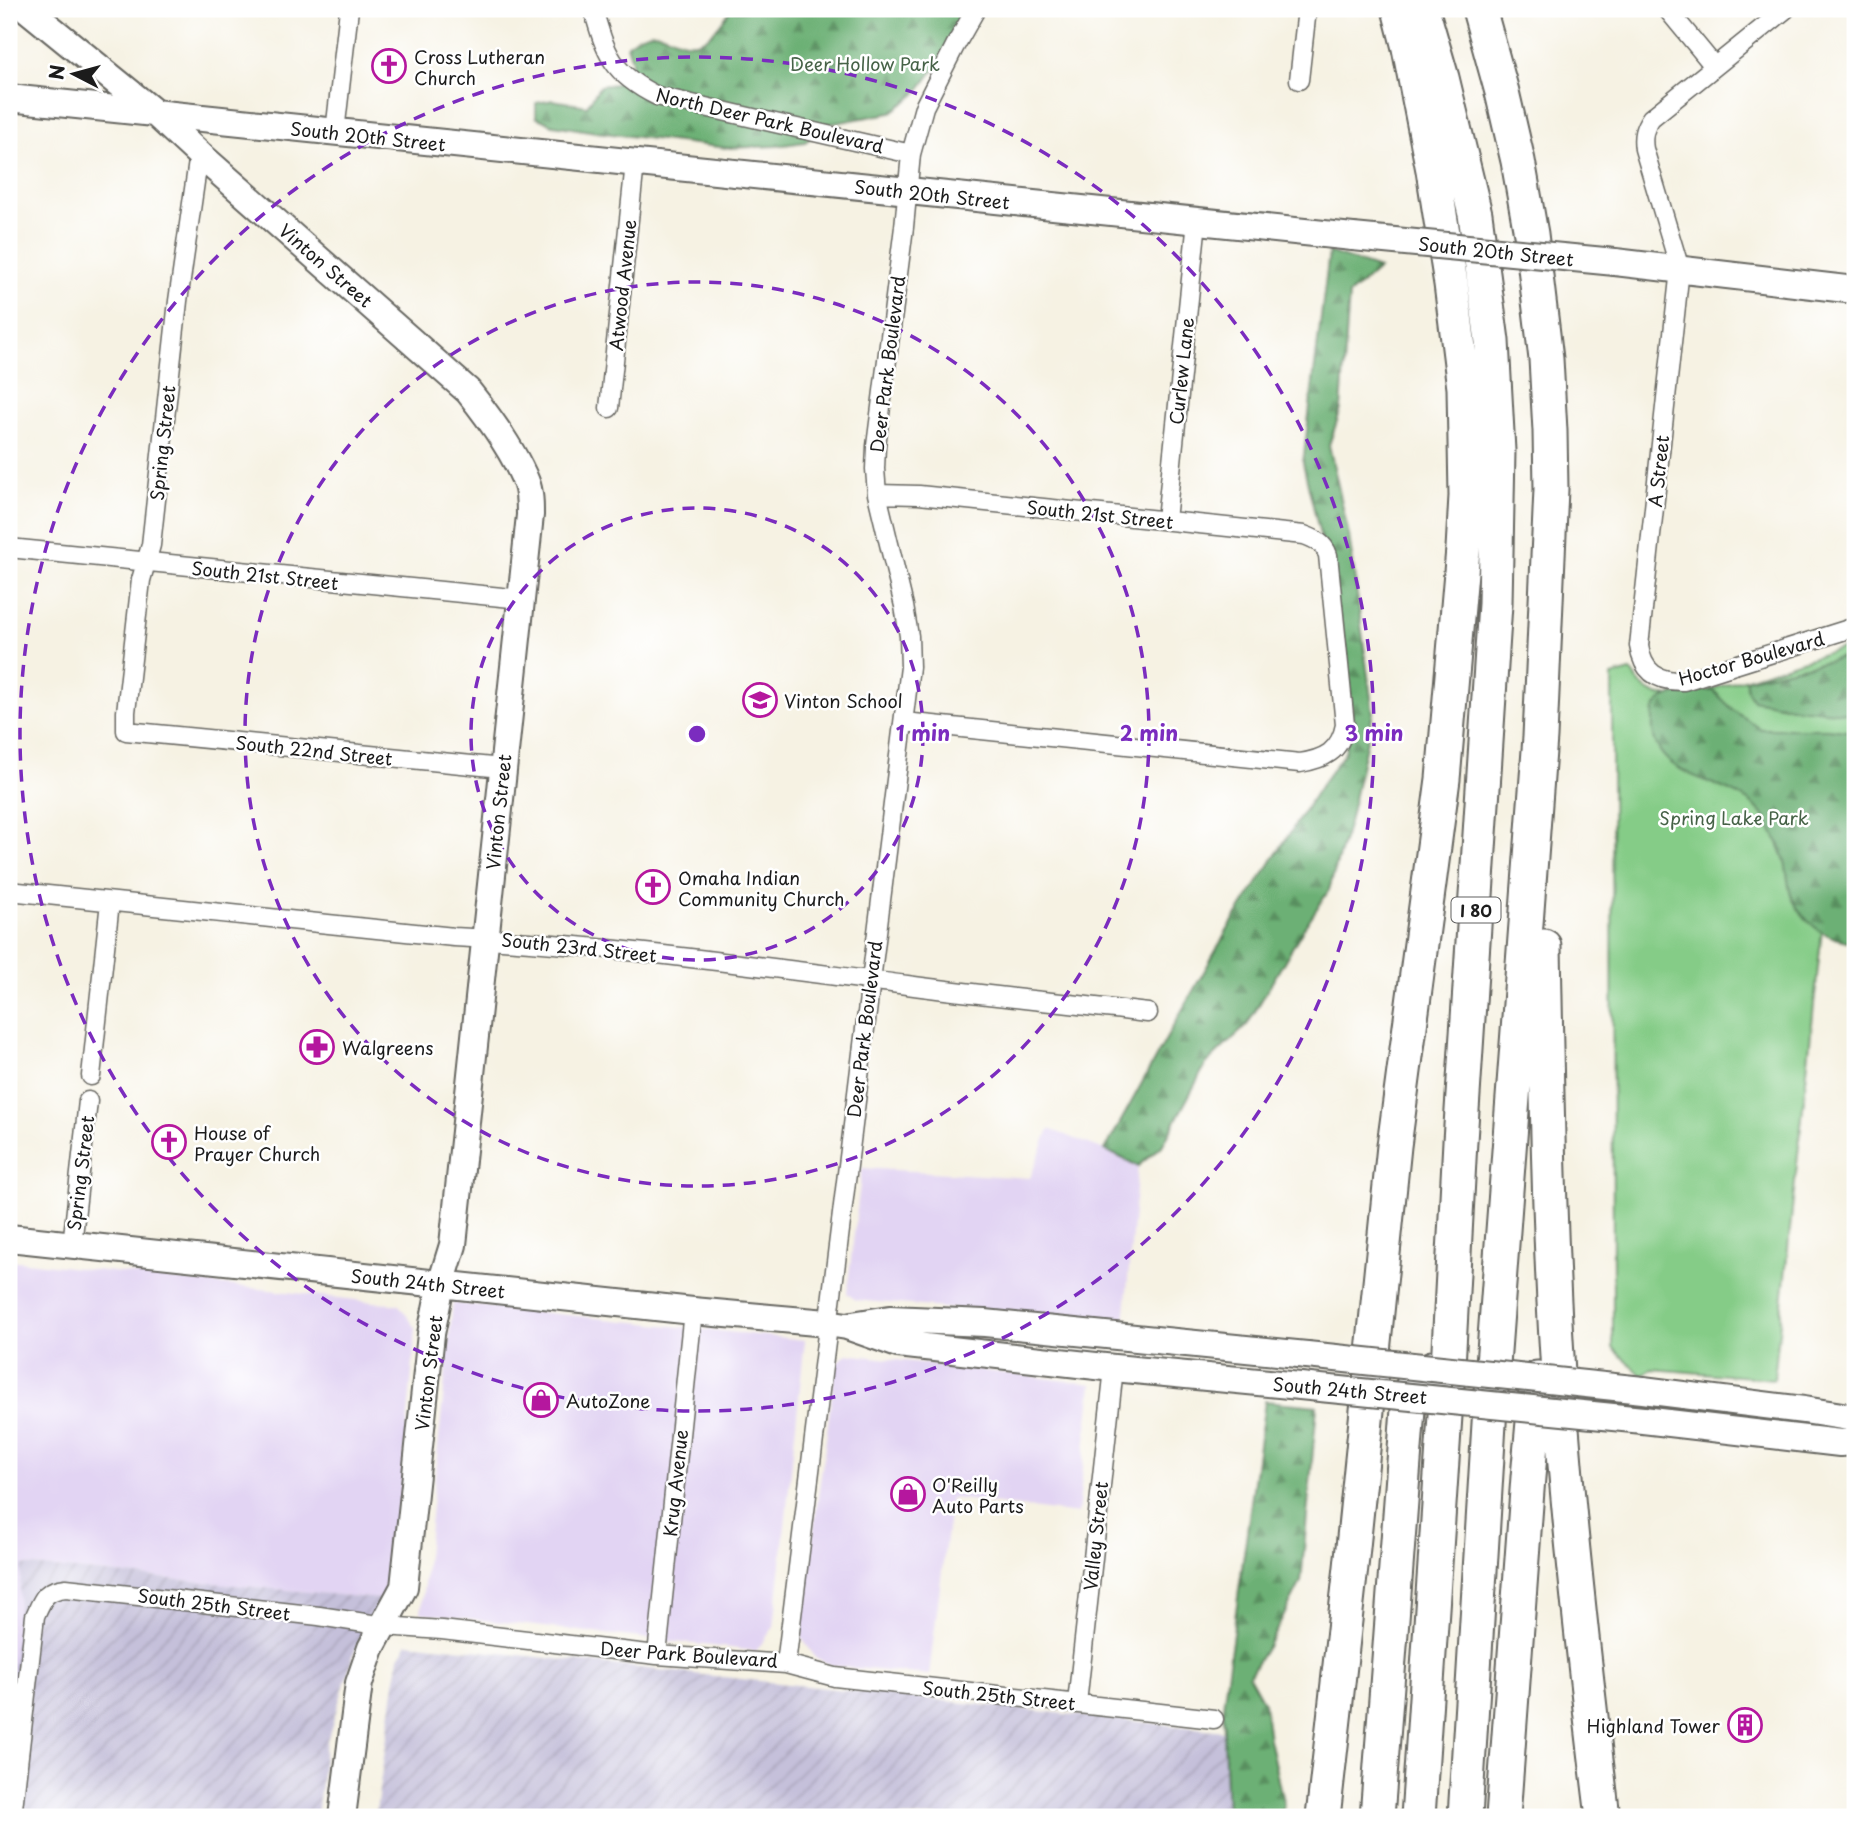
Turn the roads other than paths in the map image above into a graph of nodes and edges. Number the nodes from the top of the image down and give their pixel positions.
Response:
1 (27, 9) edge
2 (349, 9) edge
3 (593, 9) edge
4 (976, 9) edge
5 (1307, 9) edge
6 (1399, 9) edge
7 (1422, 9) edge
8 (1479, 9) edge
9 (1667, 9) edge
10 (1786, 9) edge
11 (1714, 66) junction
12 (1299, 80) dead end
13 (9, 98) edge
14 (156, 114) junction
15 (335, 132) junction
16 (199, 154) junction
17 (911, 154) junction
18 (635, 163) junction
19 (908, 192) junction
20 (1197, 221) junction
21 (1679, 269) junction
22 (1855, 290) edge
23 (609, 408) dead end
24 (877, 494) junction
25 (1166, 520) junction
26 (9, 548) edge
27 (146, 563) junction
28 (522, 600) junction
29 (1855, 627) edge
30 (1649, 671) joint
31 (904, 722) junction
32 (126, 731) joint
33 (1541, 737) junction
34 (502, 768) junction
35 (9, 891) edge
36 (110, 902) junction
37 (485, 939) junction
38 (870, 980) junction
39 (1149, 1013) dead end
40 (91, 1076) dead end
41 (88, 1101) dead end
42 (9, 1238) edge
43 (72, 1245) junction
44 (441, 1284) junction
45 (694, 1311) junction
46 (837, 1325) junction
47 (1114, 1368) junction
48 (1432, 1368) junction
49 (1535, 1393) junction
50 (1409, 1396) junction
51 (1855, 1419) edge
52 (1855, 1443) edge
53 (384, 1626) junction
54 (657, 1654) junction
55 (786, 1664) junction
56 (1077, 1703) junction
57 (1590, 1717) junction
58 (1214, 1719) dead end
59 (12, 1817) edge
60 (342, 1817) edge
61 (1323, 1817) edge
62 (1377, 1817) edge
63 (1418, 1817) edge
64 (1465, 1817) edge
65 (1503, 1817) edge
66 (1603, 1817) edge
67 (1613, 1817) edge

1 - 14 main road, Vinton Street
2 - 15 street
3 - 17 street, North Deer Park Boulevard
4 - 17 street, Deer Park Boulevard
5 - 12 street
6 - 61 highway
7 - 63 highway, I 80
8 - 33 highway, I 80
9 - 11 street
10 - 11 street
11 - 21 street
13 - 14 main road, South 20th Street
14 - 15 main road, South 20th Street
14 - 16 main road, Vinton Street
15 - 18 main road, South 20th Street
16 - 27 street, Spring Street
16 - 28 main road, Vinton Street
17 - 19 street, Deer Park Boulevard
18 - 19 main road, South 20th Street
18 - 23 street, Atwood Avenue
19 - 20 main road, South 20th Street
19 - 24 street, Deer Park Boulevard
20 - 21 main road, South 20th Street, bridge
20 - 25 street, Curlew Lane
21 - 22 main road, South 20th Street
21 - 30 street, A Street
24 - 25 street, South 21st Street
24 - 31 street, Deer Park Boulevard
25 - 31 street, South 21st Street
26 - 27 street, South 21st Street
27 - 28 street, South 21st Street
27 - 32 street, Spring Street
28 - 34 main road, Vinton Street
29 - 30 street, Hoctor Boulevard
31 - 38 street, Deer Park Boulevard
32 - 34 street, South 22nd Street
33 - 57 highway
33 - 64 highway, I 80
34 - 37 main road, Vinton Street
35 - 36 street, South 23rd Street
36 - 37 street, South 23rd Street
36 - 40 street
37 - 38 street, South 23rd Street
37 - 44 main road, Vinton Street
38 - 39 street, South 23rd Street
38 - 46 street, Deer Park Boulevard
41 - 43 street, Spring Street
42 - 43 main road, South 24th Street
43 - 44 main road, South 24th Street
44 - 45 main road, South 24th Street
44 - 53 main road, Vinton Street
45 - 46 main road, South 24th Street
45 - 54 street, Krug Avenue
46 - 47 main road, South 24th Street
46 - 48 main road, South 24th Street, bridge
46 - 55 street, Deer Park Boulevard
47 - 50 main road, South 24th Street, bridge
47 - 56 street, Valley Street
48 - 49 main road, South 24th Street, bridge
48 - 50 highway
49 - 50 main road, South 24th Street, bridge
49 - 51 main road, South 24th Street, bridge
49 - 52 main road, South 24th Street, bridge
49 - 65 highway
50 - 62 highway
53 - 54 street, Deer Park Boulevard
53 - 59 street, South 25th Street
53 - 60 main road, Vinton Street
54 - 55 street, Deer Park Boulevard
55 - 56 street, South 25th Street
56 - 58 street, South 25th Street
57 - 66 highway
57 - 67 highway

